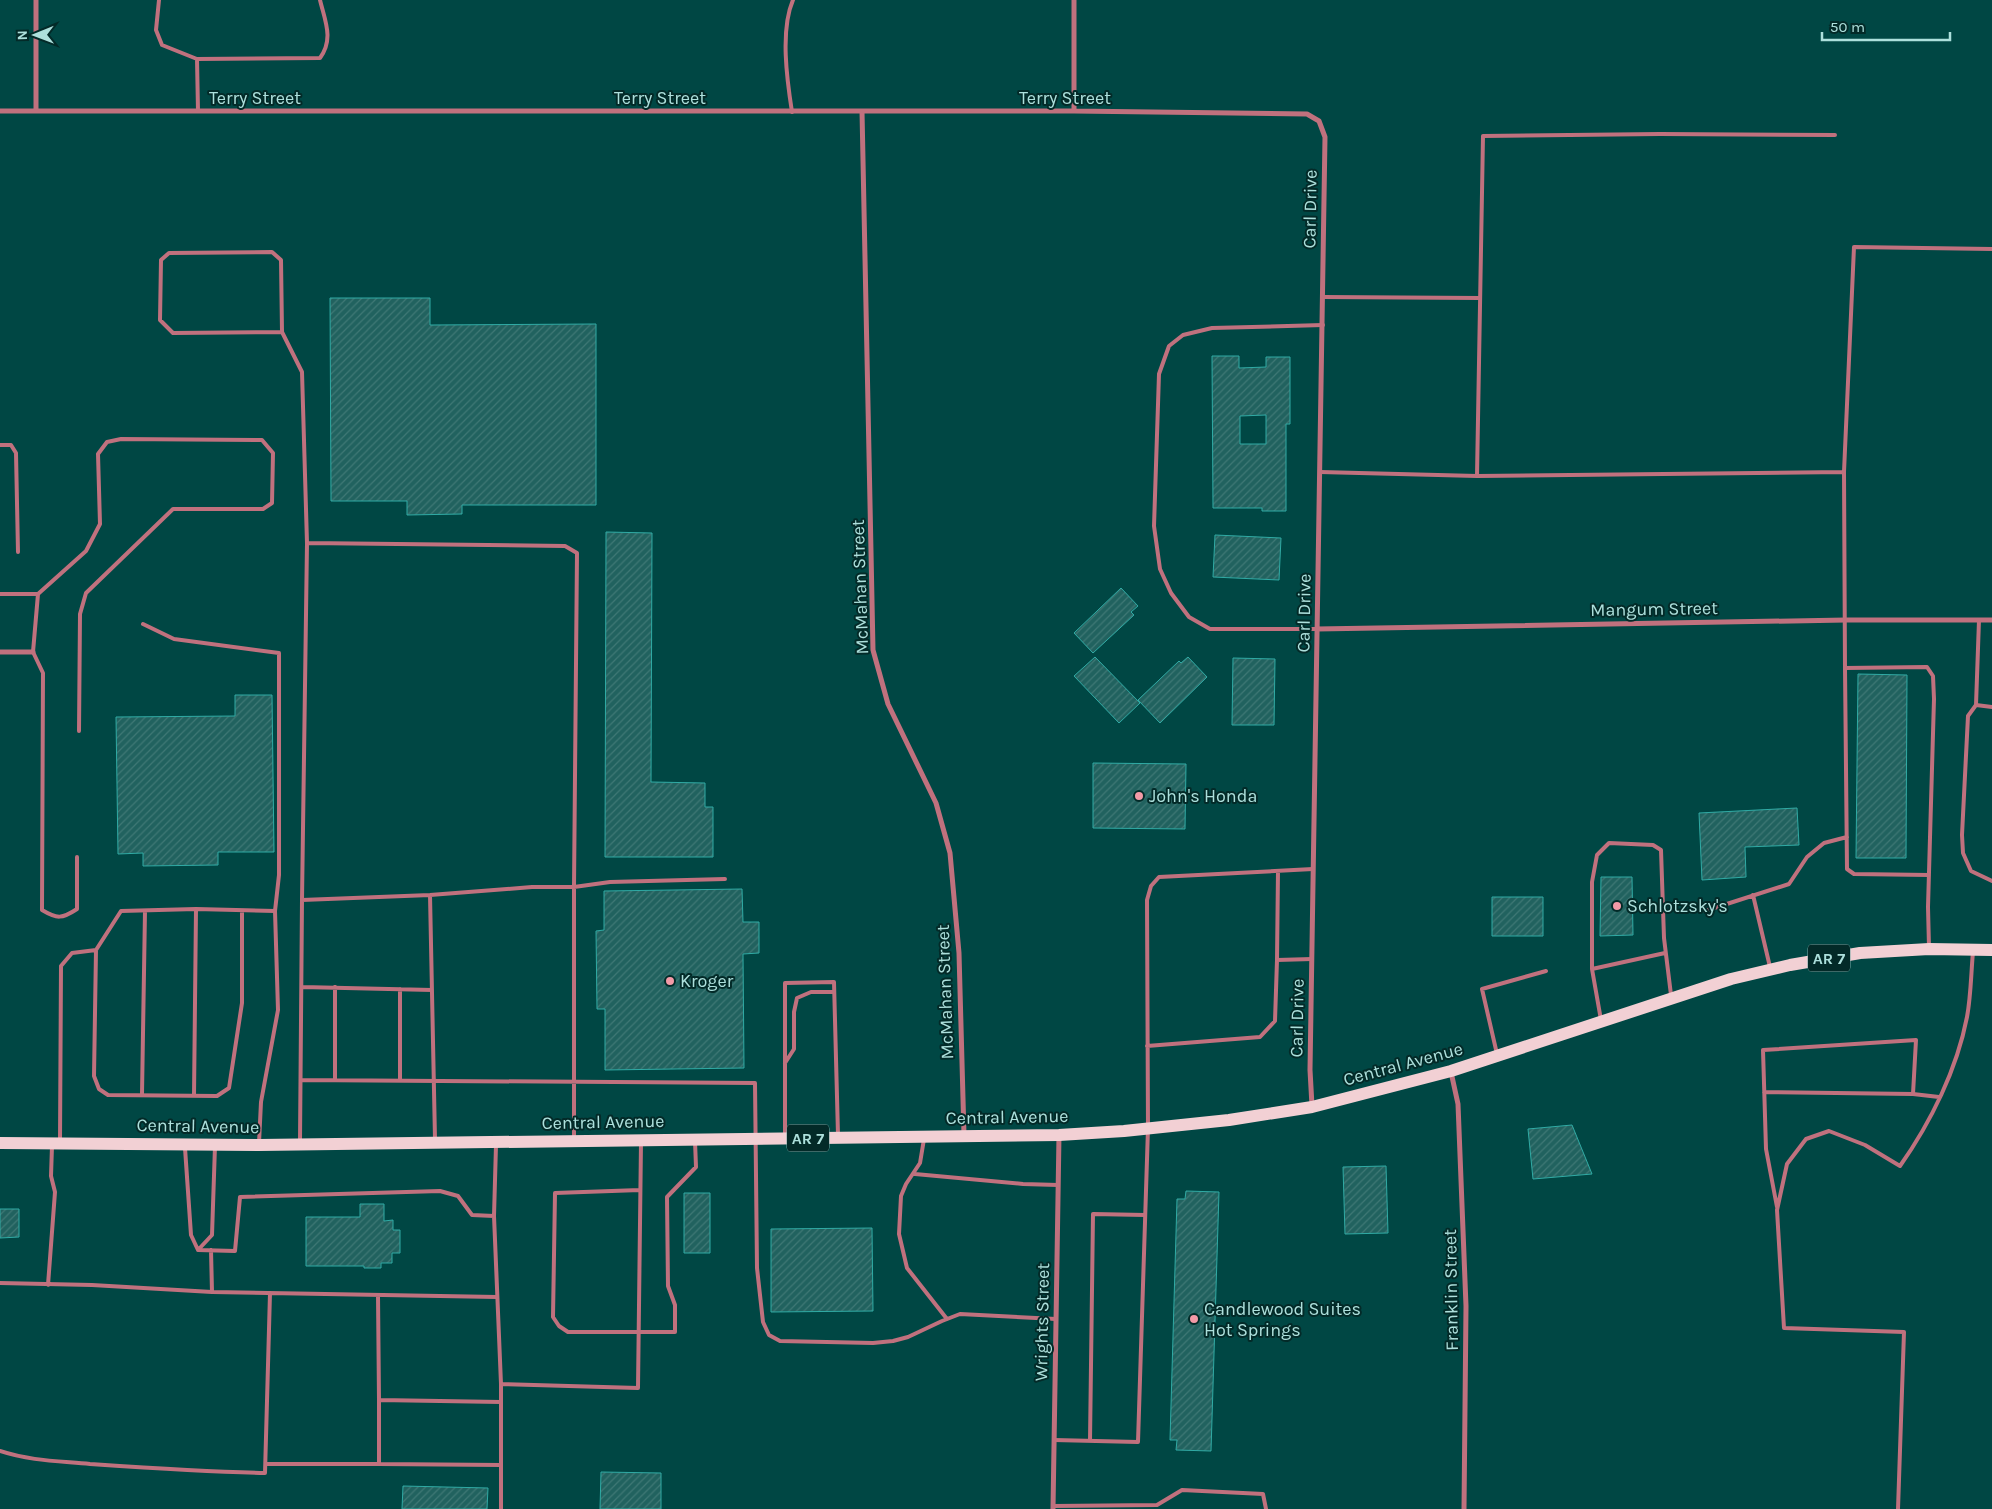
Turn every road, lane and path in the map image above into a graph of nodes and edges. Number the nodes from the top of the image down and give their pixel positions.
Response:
1 (36, 0) edge
2 (159, 0) edge
3 (320, 0) edge
4 (793, 0) edge
5 (1074, 0) edge
6 (197, 59) junction
7 (0, 111) edge
8 (36, 111) junction
9 (198, 111) junction
10 (1074, 111) junction
11 (792, 112) junction
12 (862, 112) junction
13 (1319, 121) joint
14 (1835, 135) dead end
15 (1992, 249) edge
16 (1323, 297) junction
17 (1480, 298) junction
18 (1322, 325) junction
19 (282, 332) junction
20 (0, 445) edge
21 (1320, 472) junction
22 (1844, 472) junction
23 (1477, 476) junction
24 (307, 543) junction
25 (18, 552) dead end
26 (0, 594) edge
27 (38, 594) junction
28 (1846, 620) junction
29 (1979, 620) junction
30 (1992, 620) edge
31 (142, 624) dead end
32 (1317, 629) junction
33 (0, 652) edge
34 (34, 652) junction
35 (1845, 668) junction
36 (1976, 705) junction
37 (1992, 707) edge
38 (78, 731) dead end
39 (1847, 837) junction
40 (77, 857) dead end
41 (1313, 869) junction
42 (1278, 871) junction
43 (1929, 875) junction
44 (725, 880) dead end
45 (1992, 881) edge
46 (574, 887) junction
47 (430, 895) junction
48 (1753, 895) junction
49 (302, 900) junction
50 (196, 909) junction
51 (145, 910) junction
52 (1705, 910) dead end
53 (242, 911) junction
54 (275, 911) junction
55 (1929, 949) junction
56 (96, 950) junction
57 (1973, 950) junction
58 (1992, 950) edge
59 (1665, 953) junction
60 (1277, 960) junction
61 (1312, 960) junction
62 (1592, 969) junction
63 (1770, 969) junction
64 (1546, 971) dead end
65 (302, 986) junction
66 (335, 987) junction
67 (400, 989) junction
68 (432, 990) junction
69 (834, 992) junction
70 (1672, 999) junction
71 (1601, 1022) junction
72 (1147, 1046) junction
73 (1498, 1056) junction
74 (785, 1063) junction
75 (1451, 1071) junction
76 (301, 1080) junction
77 (335, 1080) junction
78 (400, 1080) junction
79 (434, 1080) junction
80 (573, 1082) junction
81 (1764, 1092) junction
82 (142, 1094) junction
83 (1913, 1094) junction
84 (194, 1096) junction
85 (1939, 1097) junction
86 (1312, 1107) junction
87 (1148, 1128) junction
88 (1059, 1134) junction
89 (924, 1136) junction
90 (964, 1136) junction
91 (838, 1137) junction
92 (755, 1138) junction
93 (785, 1138) junction
94 (696, 1139) junction
95 (574, 1140) junction
96 (641, 1140) junction
97 (496, 1141) junction
98 (435, 1142) junction
99 (0, 1143) edge
100 (56, 1143) junction
101 (184, 1143) junction
102 (215, 1143) junction
103 (300, 1143) junction
104 (259, 1145) junction
105 (914, 1174) junction
106 (1058, 1185) junction
107 (640, 1190) junction
108 (1777, 1210) junction
109 (1145, 1214) junction
110 (494, 1216) junction
111 (198, 1250) junction
112 (211, 1250) junction
113 (0, 1283) edge
114 (48, 1285) junction
115 (212, 1292) junction
116 (270, 1293) junction
117 (378, 1295) junction
118 (497, 1297) junction
119 (947, 1319) junction
120 (1056, 1319) junction
121 (639, 1333) junction
122 (501, 1384) junction
123 (379, 1400) junction
124 (501, 1402) junction
125 (1054, 1440) junction
126 (1090, 1441) junction
127 (0, 1451) edge
128 (266, 1464) junction
129 (379, 1464) junction
130 (501, 1466) junction
131 (1094, 1507) edge
132 (1053, 1508) edge
133 (500, 1509) edge
134 (1266, 1509) edge
135 (1464, 1509) edge
136 (1898, 1509) edge

1 - 8 street
2 - 6 lane
3 - 6 lane
4 - 11 lane
5 - 10 street
6 - 9 lane
7 - 8 street, Terry Street
8 - 9 street, Terry Street
9 - 11 street, Terry Street
10 - 12 street, Terry Street
10 - 13 street, Terry Street
11 - 12 street, Terry Street
12 - 90 street, McMahan Street
13 - 16 street, Carl Drive
14 - 17 lane
15 - 22 lane
16 - 17 lane
16 - 18 street, Carl Drive
17 - 23 lane
18 - 21 street, Carl Drive
18 - 32 lane
19 - 19 lane
19 - 24 lane
20 - 25 lane
21 - 23 lane
21 - 32 street, Carl Drive
22 - 23 lane
22 - 28 lane
24 - 46 lane
24 - 49 lane
26 - 27 lane
27 - 34 lane
27 - 38 lane
28 - 29 street, Mangum Street
28 - 32 street, Mangum Street
28 - 35 lane
29 - 30 street, Mangum Street
29 - 36 lane
31 - 54 lane
32 - 41 street, Carl Drive
33 - 34 street
34 - 40 lane
35 - 39 lane
35 - 43 lane
36 - 37 lane
36 - 45 lane
39 - 43 lane
39 - 48 lane
41 - 42 lane
41 - 61 street, Carl Drive
42 - 60 lane
42 - 72 lane
43 - 55 lane
44 - 46 lane
46 - 47 lane
46 - 80 lane
47 - 49 lane
47 - 68 lane
48 - 52 lane
48 - 63 lane
49 - 65 lane
50 - 51 lane
50 - 53 lane
50 - 84 lane
51 - 56 lane
51 - 82 lane
53 - 54 lane
53 - 84 lane
54 - 104 lane
55 - 57 main road, Central Avenue / AR 7
55 - 63 main road, Central Avenue / AR 7
56 - 82 lane
56 - 100 lane
57 - 58 main road, Central Avenue / AR 7
57 - 85 lane
59 - 62 lane
59 - 62 lane
59 - 70 lane
60 - 61 lane
60 - 72 lane
61 - 86 street, Carl Drive
62 - 71 lane
63 - 70 main road, Central Avenue / AR 7
64 - 73 lane
65 - 66 lane
65 - 76 lane
66 - 67 lane
66 - 77 lane
67 - 68 lane
67 - 78 lane
68 - 79 lane
69 - 74 lane
69 - 74 lane
69 - 91 lane
70 - 71 main road, Central Avenue / AR 7
71 - 73 main road, Central Avenue / AR 7
72 - 87 lane
73 - 75 main road, Central Avenue / AR 7
74 - 93 lane
75 - 86 main road, Central Avenue / AR 7
75 - 135 street, Franklin Street
76 - 77 lane
76 - 103 lane
77 - 78 lane
78 - 79 lane
79 - 80 lane
79 - 98 lane
80 - 92 lane
80 - 95 lane
81 - 83 lane
81 - 83 lane
81 - 108 lane
82 - 84 lane
83 - 85 lane
85 - 108 lane
86 - 87 main road, Central Avenue / AR 7
87 - 88 main road, Central Avenue / AR 7
87 - 109 lane
88 - 90 main road, Central Avenue / AR 7
88 - 106 street, Wrights Street
89 - 90 main road, Central Avenue / AR 7
89 - 91 main road, Central Avenue / AR 7
89 - 105 lane
91 - 93 main road, Central Avenue / AR 7
92 - 93 main road, Central Avenue / AR 7
92 - 94 main road, Central Avenue / AR 7
92 - 119 lane
94 - 96 main road, Central Avenue / AR 7
94 - 121 lane
95 - 96 main road, Central Avenue / AR 7
95 - 97 main road, Central Avenue / AR 7
96 - 107 lane
97 - 98 main road, Central Avenue / AR 7
97 - 110 lane
98 - 103 main road, Central Avenue / AR 7
99 - 100 main road, Central Avenue / AR 7
100 - 101 main road, Central Avenue / AR 7
100 - 114 lane
101 - 102 main road, Central Avenue / AR 7
101 - 111 lane
102 - 104 main road, Central Avenue / AR 7
102 - 111 lane
103 - 104 main road, Central Avenue / AR 7
105 - 106 lane
105 - 119 lane
106 - 120 street, Wrights Street
107 - 121 lane
107 - 121 lane
108 - 136 lane
109 - 126 lane
109 - 126 lane
110 - 112 lane
110 - 118 lane
111 - 112 lane
112 - 115 lane
113 - 114 lane
114 - 115 lane
115 - 116 lane
116 - 117 lane
116 - 128 lane
117 - 118 lane
117 - 123 lane
118 - 122 lane
119 - 120 lane
120 - 125 street, Wrights Street
121 - 122 lane
122 - 124 lane
123 - 124 lane
123 - 129 lane
124 - 130 lane
125 - 126 lane
125 - 132 street, Wrights Street
127 - 128 lane
128 - 129 lane
129 - 130 lane
130 - 133 lane
131 - 132 lane
131 - 134 lane

